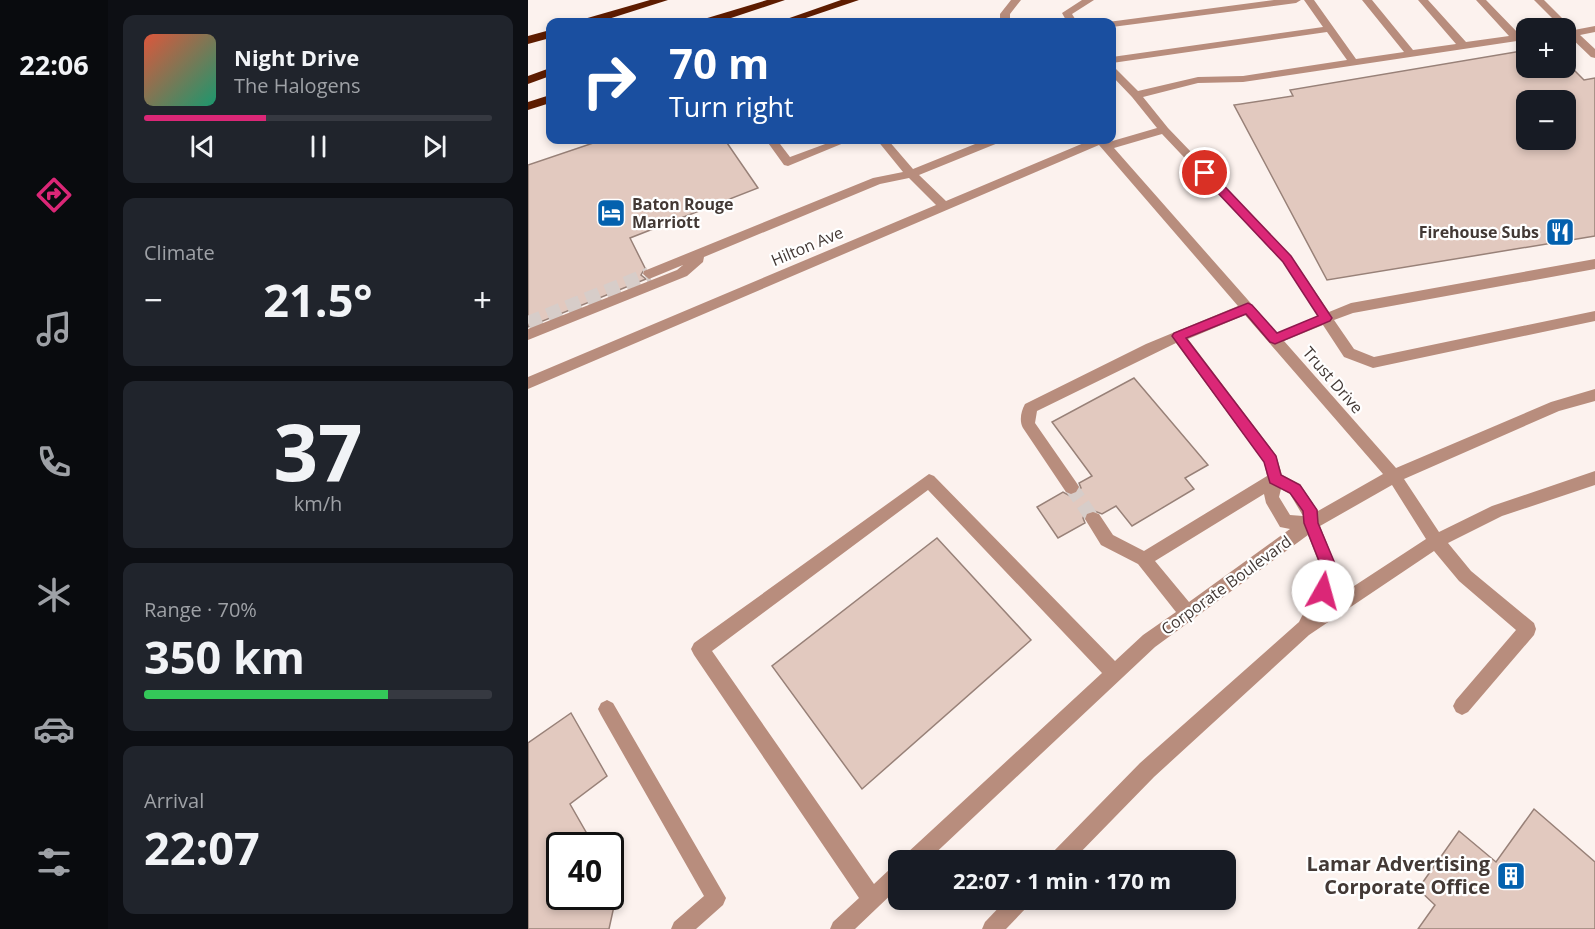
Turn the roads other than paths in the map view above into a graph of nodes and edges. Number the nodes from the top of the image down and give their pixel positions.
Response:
1 (662, 0) edge
2 (779, 0) edge
3 (853, 0) edge
4 (1016, 0) edge
5 (1089, 0) edge
6 (1296, 0) edge
7 (1309, 0) edge
8 (1367, 0) edge
9 (1423, 0) edge
10 (1482, 0) edge
11 (1539, 0) edge
12 (601, 18) edge
13 (721, 18) edge
14 (797, 18) edge
15 (1005, 18) edge
16 (1070, 18) edge
17 (1555, 18) edge
18 (1116, 23) edge
19 (1329, 29) junction
20 (1595, 29) edge
21 (1516, 31) edge
22 (1576, 32) edge
23 (546, 35) edge
24 (1516, 38) edge
25 (1576, 39) edge
26 (528, 40) edge
27 (1464, 46) junction
28 (1412, 54) junction
29 (1595, 55) edge
30 (1116, 59) edge
31 (1353, 62) junction
32 (546, 73) edge
33 (1116, 75) edge
34 (528, 80) edge
35 (1136, 95) junction
36 (546, 100) edge
37 (528, 106) edge
38 (1164, 130) junction
39 (1116, 139) edge
40 (775, 144) edge
41 (835, 144) edge
42 (885, 144) edge
43 (961, 144) edge
44 (983, 144) edge
45 (1098, 144) edge
46 (1105, 144) edge
47 (967, 150) junction
48 (911, 174) junction
49 (944, 206) junction
50 (711, 249) junction
51 (1595, 264) edge
52 (648, 274) tunnel mouth
53 (1248, 308) junction
54 (1595, 316) edge
55 (1326, 318) junction
56 (528, 335) edge
57 (1178, 336) junction
58 (1275, 339) junction
59 (528, 383) edge
60 (1595, 395) edge
61 (1394, 476) junction
62 (1595, 478) edge
63 (1275, 479) junction
64 (1071, 488) tunnel mouth
65 (1093, 519) tunnel mouth
66 (1311, 523) junction
67 (1436, 541) junction
68 (1144, 559) junction
69 (1188, 614) junction
70 (1303, 629) junction
71 (1115, 674) junction
72 (1462, 706) dead end
73 (607, 709) dead end
74 (926, 850) edge
75 (1069, 850) edge
76 (888, 884) edge
77 (872, 899) junction
78 (1010, 910) edge
79 (681, 929) edge
80 (840, 929) edge
81 (992, 929) edge

1 - 12 highway
2 - 13 highway
3 - 14 highway
4 - 15 street
5 - 16 street
6 - 18 street
7 - 19 street
8 - 28 street
9 - 27 street
10 - 21 street
11 - 17 street
19 - 30 street
19 - 31 street
20 - 22 street
23 - 26 highway
24 - 27 street
25 - 29 street
27 - 28 street
28 - 31 street
31 - 35 street
32 - 34 highway
33 - 35 street
35 - 38 street
36 - 37 highway
38 - 39 street, Hilton Ave
38 - 55 street
40 - 41 street
42 - 48 street
43 - 47 street
44 - 47 street
45 - 49 street, Hilton Ave
46 - 53 street, Trust Drive
47 - 48 street
48 - 49 street
48 - 50 street
49 - 59 street, Hilton Ave
50 - 52 street
50 - 56 street
51 - 55 street
53 - 57 street
53 - 58 street, Trust Drive
54 - 55 street
55 - 58 street
57 - 63 street
57 - 64 street
58 - 61 street, Trust Drive
60 - 61 street, Corporate Boulevard
61 - 66 street, Corporate Boulevard
61 - 67 street, Trust Drive
62 - 67 street
63 - 66 street
63 - 66 street
63 - 68 street
65 - 68 street
66 - 69 street, Corporate Boulevard
66 - 70 street
67 - 70 street
67 - 72 street, Trust Drive
68 - 69 street
69 - 71 street, Corporate Boulevard
70 - 75 street
71 - 74 street, Corporate Boulevard
71 - 77 street
73 - 79 street
76 - 77 street
77 - 80 street
78 - 81 street

